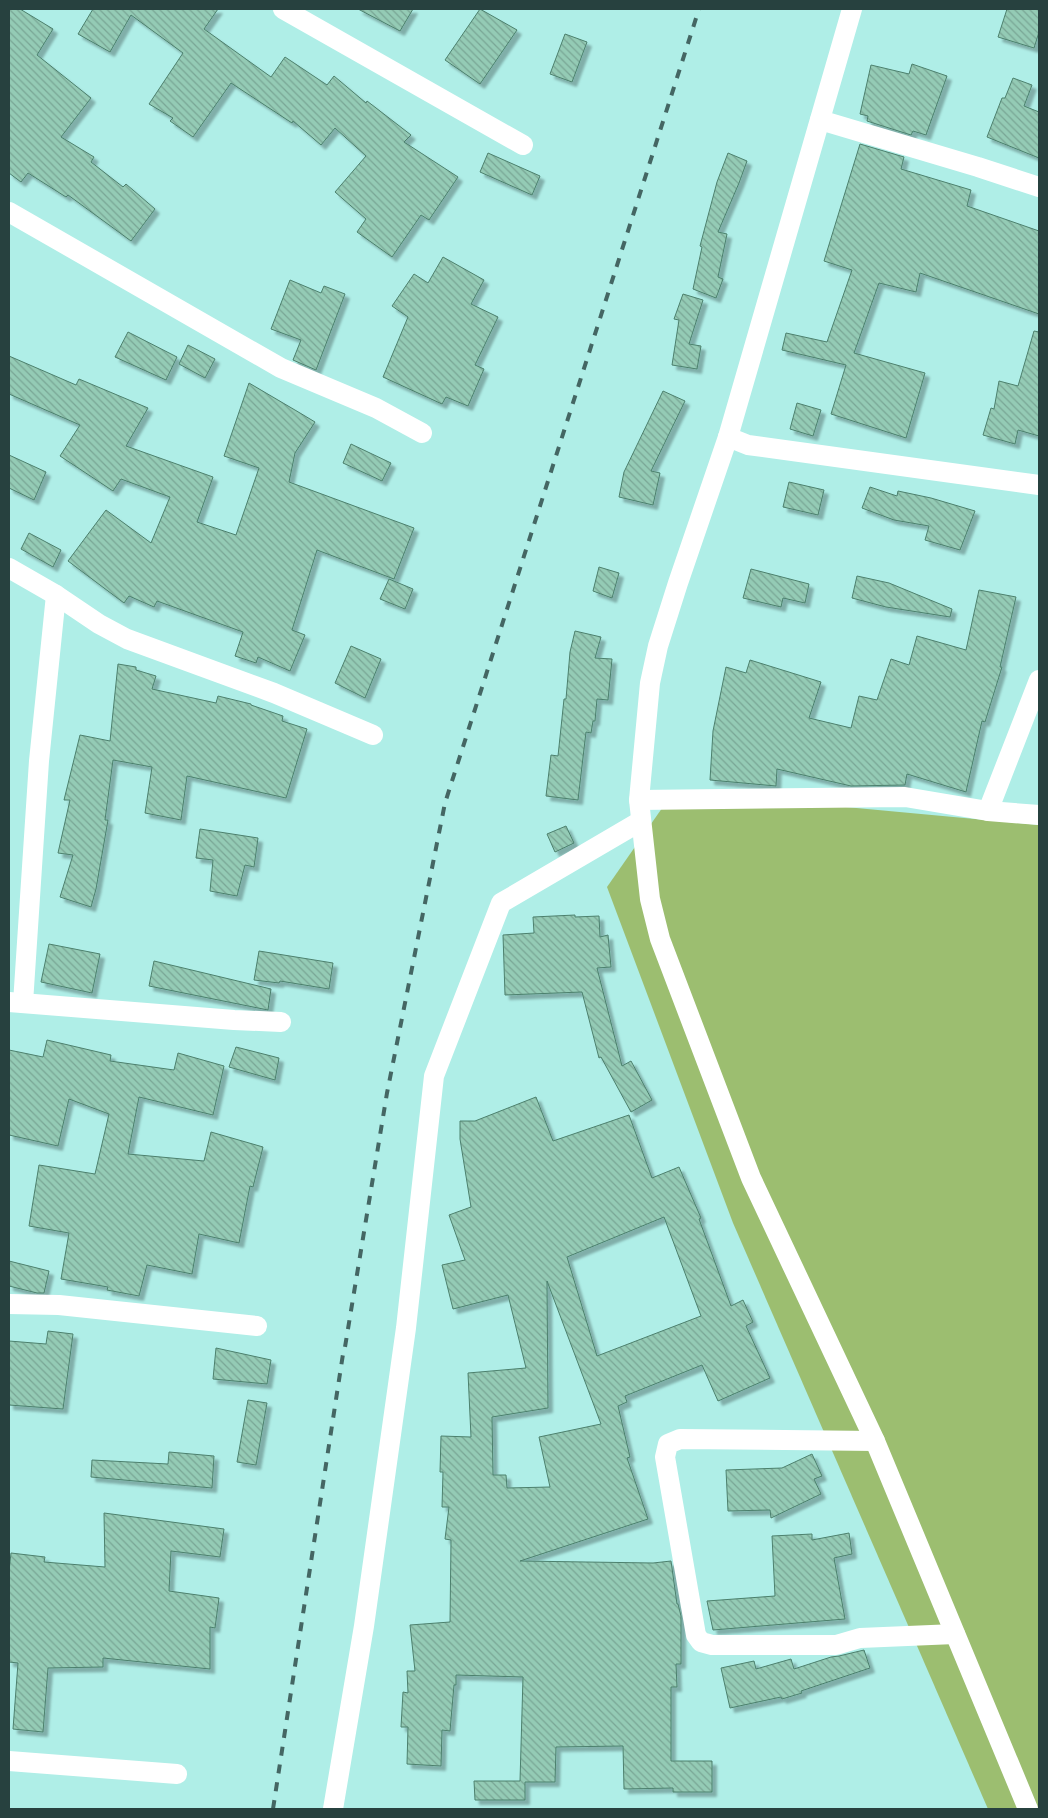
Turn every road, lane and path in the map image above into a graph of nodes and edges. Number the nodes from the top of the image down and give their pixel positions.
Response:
1 (283, 9) edge
2 (852, 9) edge
3 (820, 120) junction
4 (523, 145) dead end
5 (1039, 188) edge
6 (9, 212) edge
7 (422, 433) dead end
8 (728, 437) junction
9 (1039, 485) edge
10 (9, 568) edge
11 (56, 595) junction
12 (1039, 680) edge
13 (373, 735) dead end
14 (639, 800) junction
15 (988, 811) junction
16 (1039, 815) edge
17 (641, 821) junction
18 (16, 1002) edge
19 (281, 1022) dead end
20 (9, 1304) edge
21 (257, 1326) dead end
22 (875, 1441) junction
23 (956, 1634) junction
24 (9, 1761) edge
25 (177, 1774) dead end
26 (333, 1809) edge
27 (1028, 1809) edge

1 - 4 street
2 - 3 street
3 - 5 street
3 - 8 street
6 - 7 street
8 - 9 street
8 - 14 street
10 - 11 street
11 - 13 street
11 - 18 street
12 - 15 street
14 - 15 street
14 - 17 street
15 - 16 street
17 - 22 street
17 - 26 street
18 - 19 street
20 - 21 street
22 - 23 street
22 - 23 street
23 - 27 street
24 - 25 street

